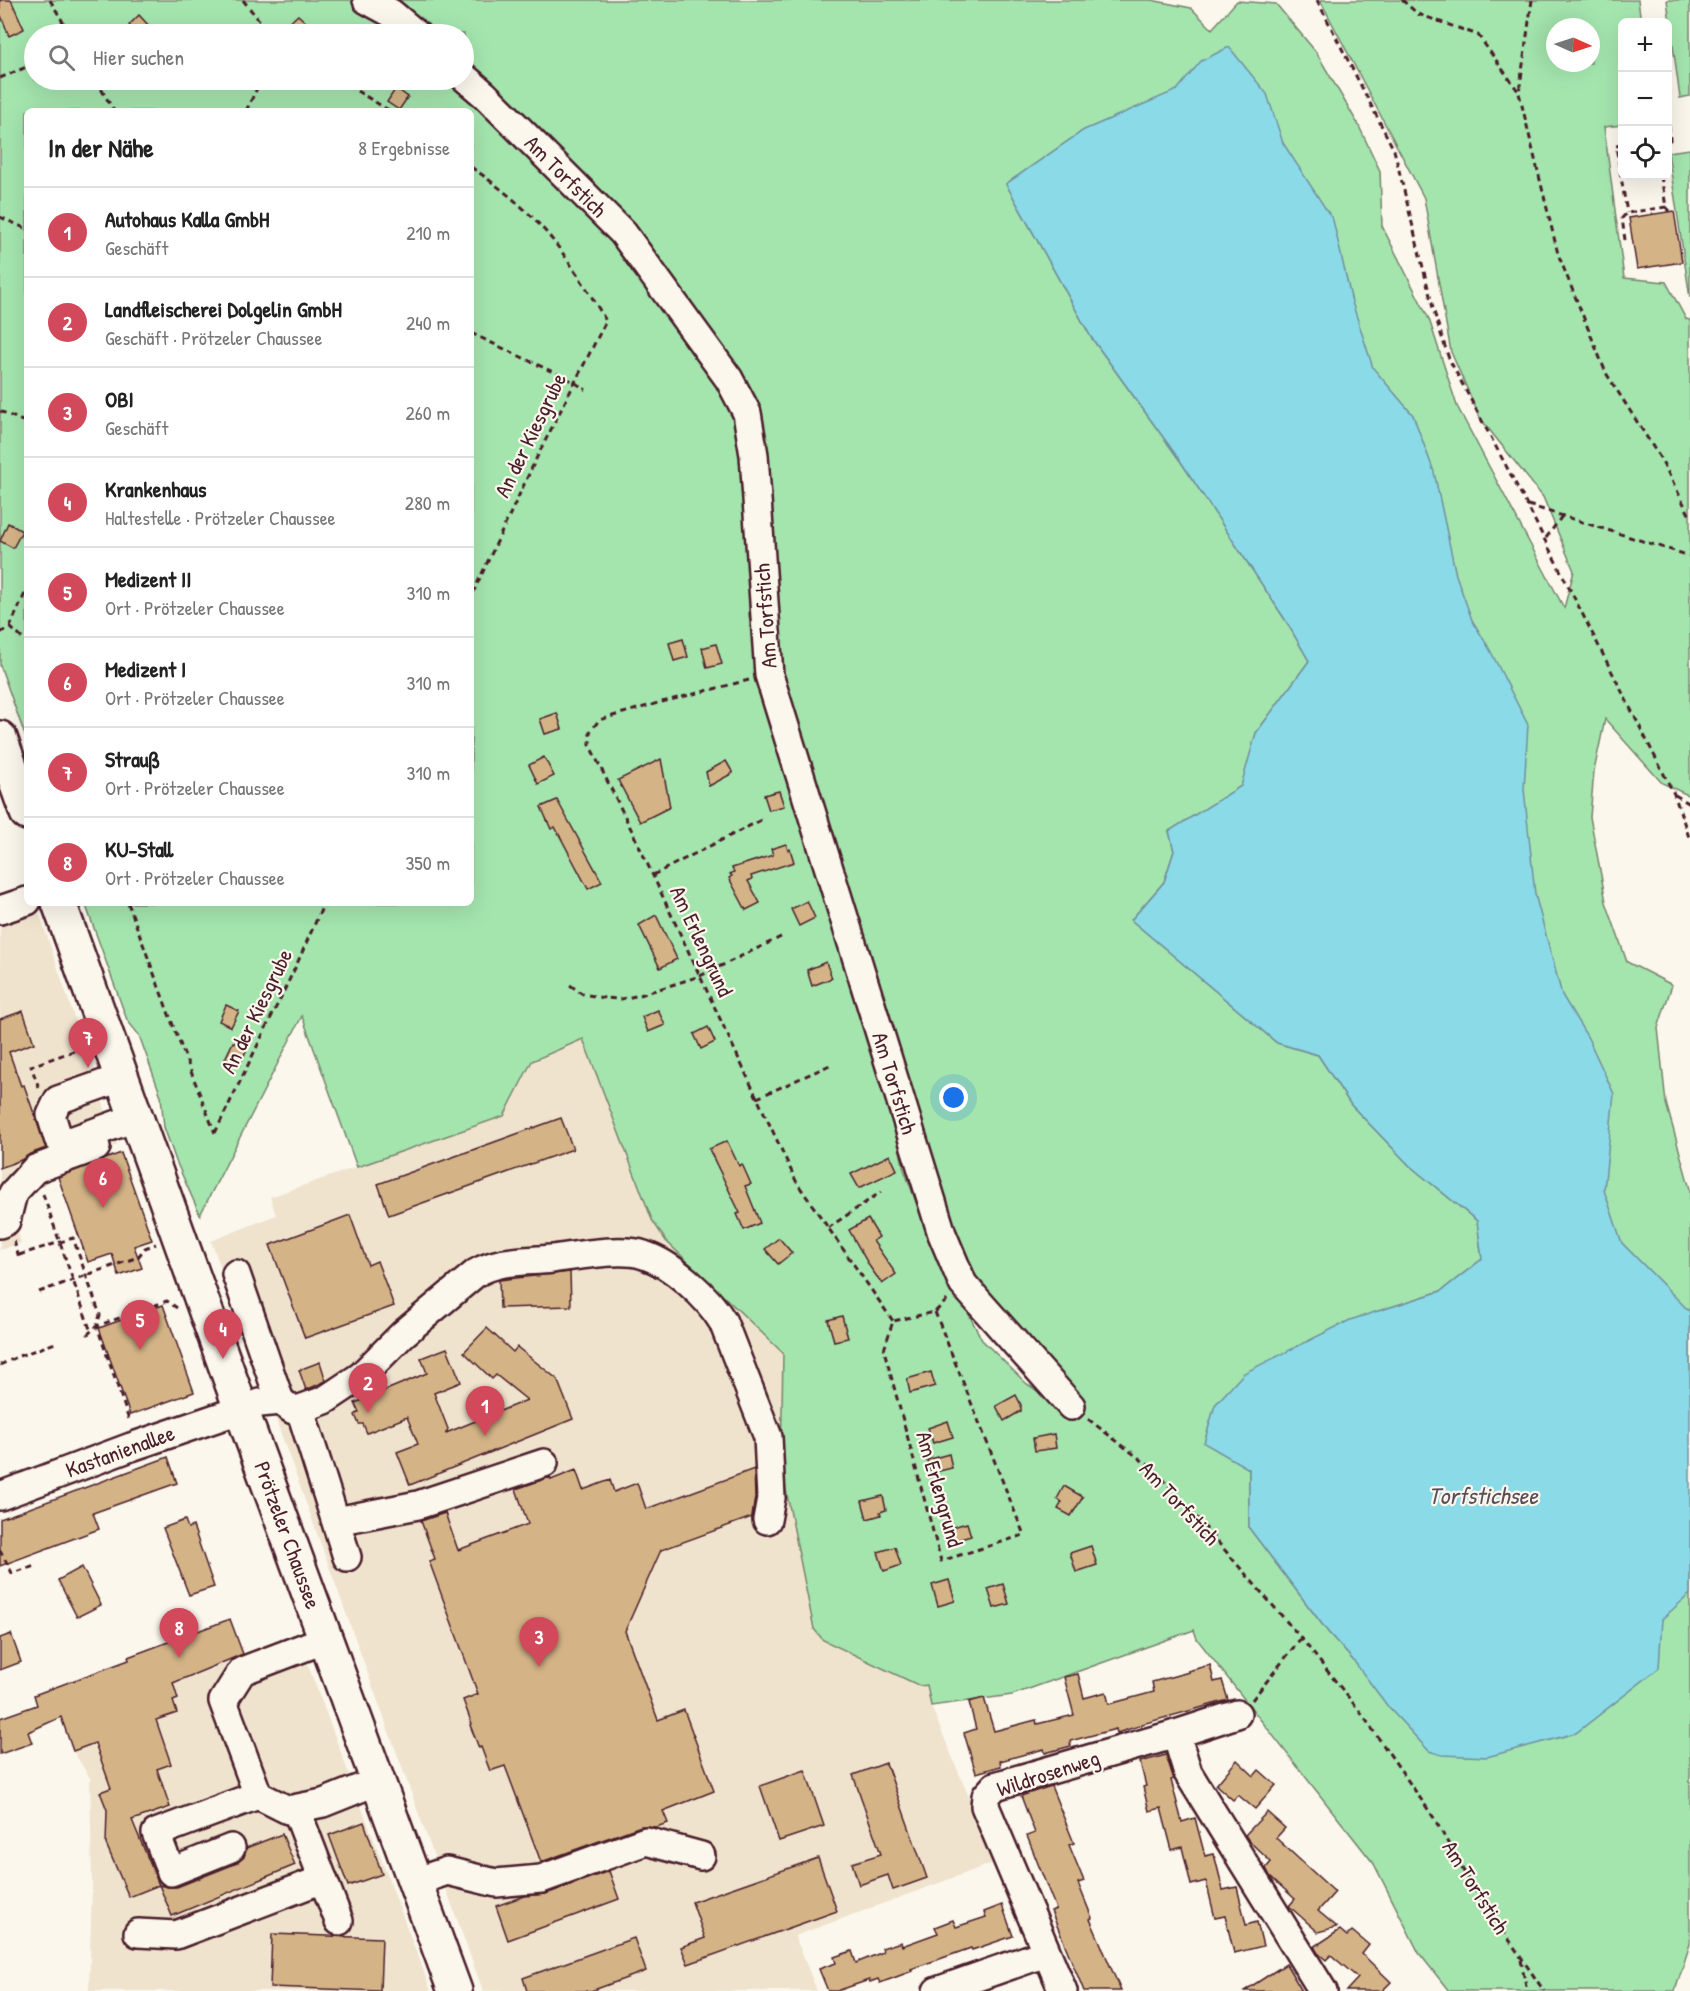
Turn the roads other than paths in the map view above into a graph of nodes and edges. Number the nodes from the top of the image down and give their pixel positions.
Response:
1 (367, 0) edge
2 (404, 24) edge
3 (474, 85) edge
4 (0, 738) edge
5 (24, 805) edge
6 (24, 902) edge
7 (60, 906) edge
8 (0, 910) edge
9 (114, 1080) junction
10 (140, 1124) junction
11 (7, 1197) edge
12 (0, 1224) edge
13 (236, 1274) dead end
14 (290, 1405) junction
15 (1071, 1406) road end
16 (241, 1409) junction
17 (544, 1463) dead end
18 (0, 1496) edge
19 (767, 1520) dead end
20 (336, 1521) junction
21 (347, 1557) dead end
22 (326, 1639) junction
23 (1237, 1714) road end
24 (1176, 1734) junction
25 (378, 1781) junction
26 (258, 1795) junction
27 (296, 1809) junction
28 (231, 1848) dead end
29 (701, 1856) dead end
30 (323, 1879) junction
31 (416, 1882) junction
32 (339, 1921) dead end
33 (138, 1933) dead end
34 (1046, 1953) junction
35 (455, 1991) edge
36 (937, 1991) edge
37 (1063, 1991) edge
38 (1323, 1991) edge

1 - 2 street
3 - 15 street, Am Torfstich
4 - 5 main road
6 - 8 street
7 - 9 main road, Prötzeler Chaussee
9 - 10 main road, Prötzeler Chaussee
9 - 10 street
10 - 11 street
10 - 16 main road, Prötzeler Chaussee
11 - 12 street
13 - 14 street
14 - 16 street, Kastanienallee
14 - 19 street, Kastanienallee
14 - 20 street
16 - 18 street, Kastanienallee
16 - 22 main road, Prötzeler Chaussee
17 - 20 street
20 - 21 street
22 - 25 main road, Prötzeler Chaussee
22 - 26 street
23 - 24 street, Wildrosenweg
24 - 34 street, Wildrosenweg
24 - 38 street
25 - 27 street
25 - 31 main road, Prötzeler Chaussee
26 - 27 street
26 - 28 street
27 - 30 street
29 - 31 street
30 - 32 street
30 - 33 street
31 - 35 main road, Prötzeler Chaussee
34 - 36 street
34 - 37 street, Wildrosenweg

